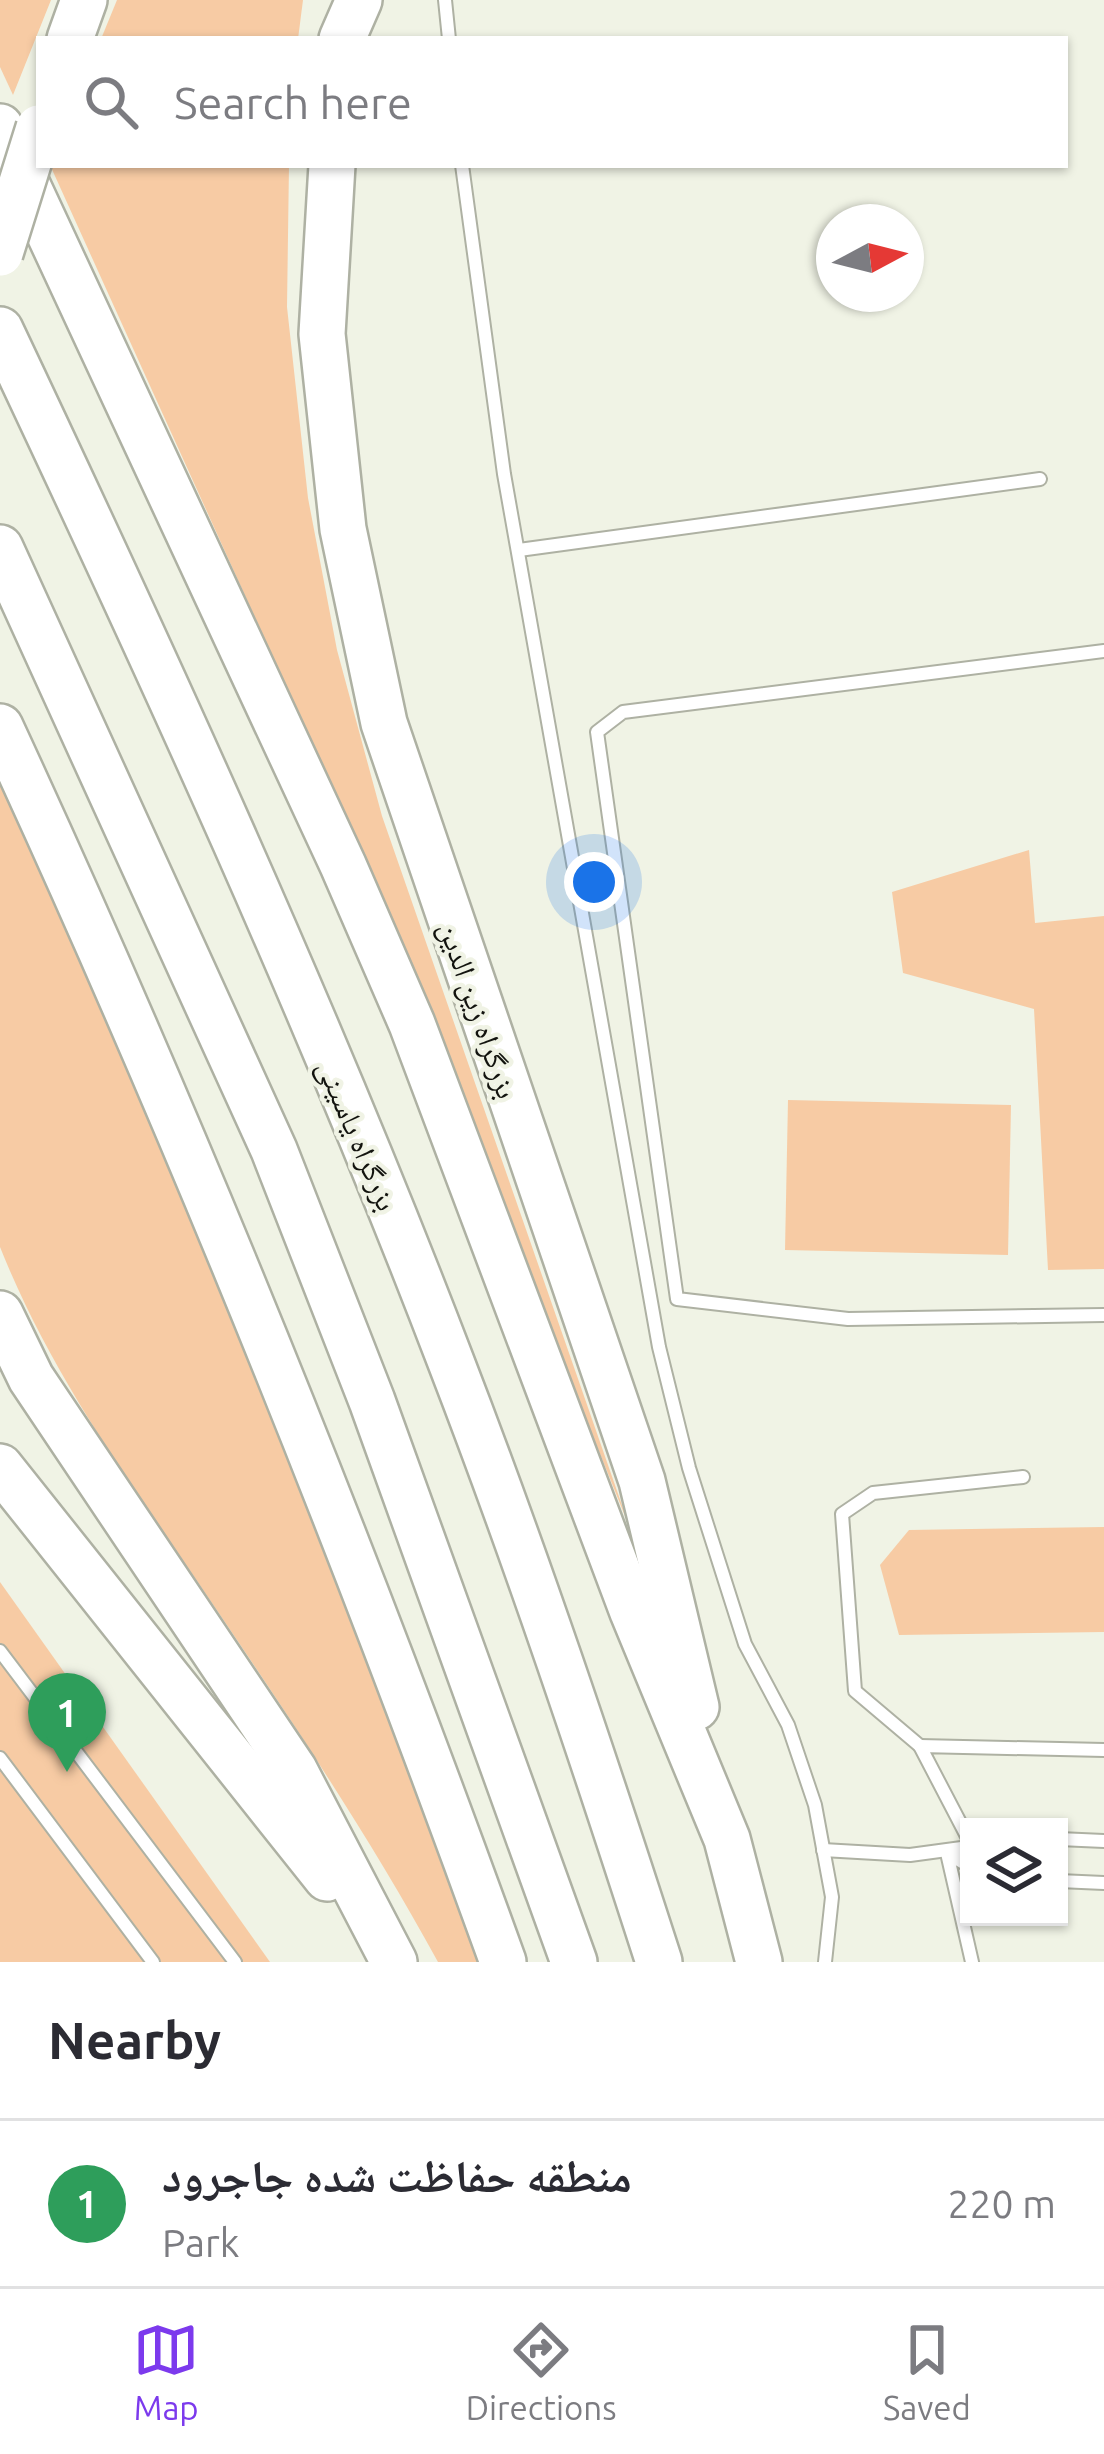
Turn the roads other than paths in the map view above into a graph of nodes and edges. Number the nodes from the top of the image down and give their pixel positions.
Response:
1 (84, 0) edge
2 (344, 0) edge
3 (359, 0) edge
4 (446, 0) edge
5 (71, 36) edge
6 (341, 36) edge
7 (342, 36) edge
8 (449, 36) edge
9 (0, 128) edge
10 (36, 138) edge
11 (332, 168) edge
12 (463, 168) edge
13 (0, 253) edge
14 (0, 330) edge
15 (1040, 478) dead end
16 (0, 548) edge
17 (519, 550) junction
18 (1104, 651) edge
19 (0, 727) edge
20 (0, 1314) edge
21 (1104, 1315) edge
22 (0, 1466) edge
23 (1023, 1477) dead end
24 (0, 1652) edge
25 (920, 1746) junction
26 (1104, 1750) edge
27 (0, 1758) edge
28 (960, 1826) edge
29 (727, 1838) junction
30 (1068, 1839) edge
31 (1104, 1841) edge
32 (960, 1848) edge
33 (823, 1850) junction
34 (947, 1853) junction
35 (960, 1861) edge
36 (1068, 1881) edge
37 (1104, 1882) edge
38 (388, 1953) edge
39 (153, 1962) edge
40 (235, 1962) edge
41 (503, 1962) edge
42 (574, 1962) edge
43 (658, 1962) edge
44 (759, 1962) edge
45 (825, 1962) edge
46 (972, 1962) edge

1 - 5 highway
2 - 6 highway
3 - 7 highway
4 - 8 lane
9 - 29 highway
10 - 13 highway, bridge
11 - 29 highway, بزرگراه زین الدین
12 - 17 lane
14 - 43 highway, بزرگراه یاسینی
15 - 17 lane
16 - 42 highway
17 - 33 lane
18 - 21 lane
19 - 41 highway
20 - 38 highway
22 - 38 highway
23 - 25 lane
24 - 40 lane
25 - 26 lane
25 - 28 lane
27 - 39 lane
29 - 44 highway
30 - 31 lane
32 - 34 lane
33 - 34 lane
33 - 45 lane
34 - 35 lane
34 - 46 lane
36 - 37 lane

